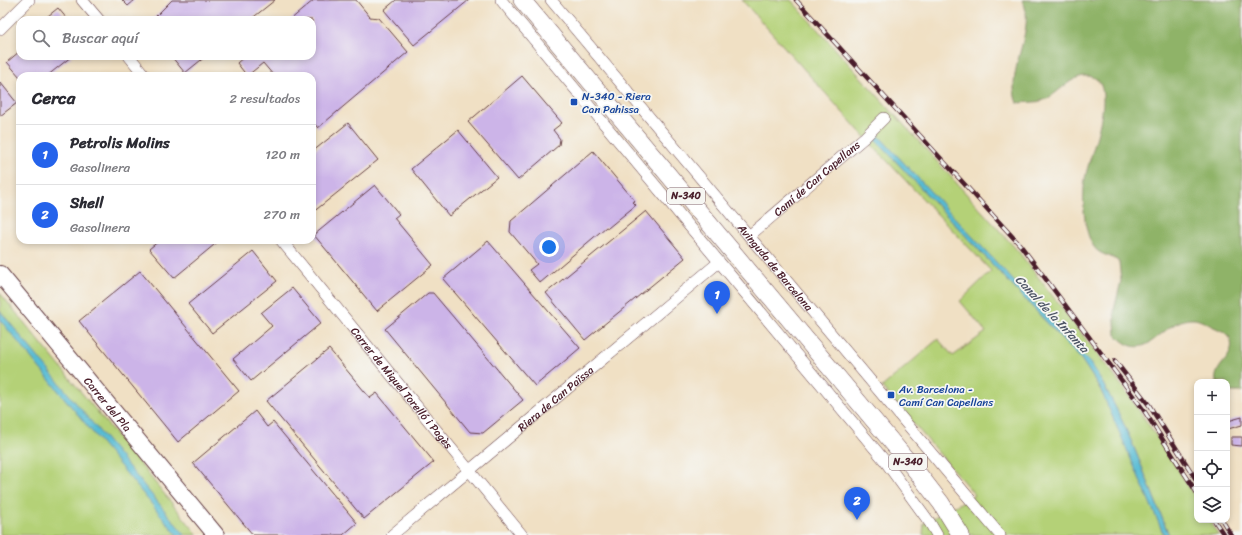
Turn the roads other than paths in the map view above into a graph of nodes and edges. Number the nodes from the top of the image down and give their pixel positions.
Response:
1 (29, 0) edge
2 (82, 0) edge
3 (501, 0) edge
4 (522, 0) edge
5 (551, 0) edge
6 (96, 16) edge
7 (0, 29) edge
8 (132, 60) edge
9 (142, 72) edge
10 (884, 118) dead end
11 (748, 236) junction
12 (284, 244) edge
13 (719, 262) junction
14 (0, 274) edge
15 (850, 392) junction
16 (885, 460) junction
17 (469, 471) junction
18 (216, 535) edge
19 (392, 535) edge
20 (522, 535) edge
21 (937, 535) edge
22 (961, 535) edge
23 (1000, 535) edge

1 - 7 street
2 - 6 street
3 - 13 street, Avinguda de Barcelona
4 - 15 main road, Avinguda de Barcelona / N-340
5 - 11 street, Avinguda de Barcelona
8 - 9 street
10 - 11 street, Camí de Can Capellans
11 - 23 street, Avinguda de Barcelona
12 - 17 street, Carrer de Miquel Torelló i Pagès
13 - 16 street, Avinguda de Barcelona
13 - 17 street, Riera de Can Païssa
14 - 18 main road, Carrer del Pla
15 - 16 street, Avinguda de Barcelona
15 - 22 main road, Avinguda de Barcelona / N-340
16 - 21 street, Avinguda de Barcelona
17 - 19 street, Riera de Can Païssa
17 - 20 street, Carrer de Miquel Torelló i Pagès

